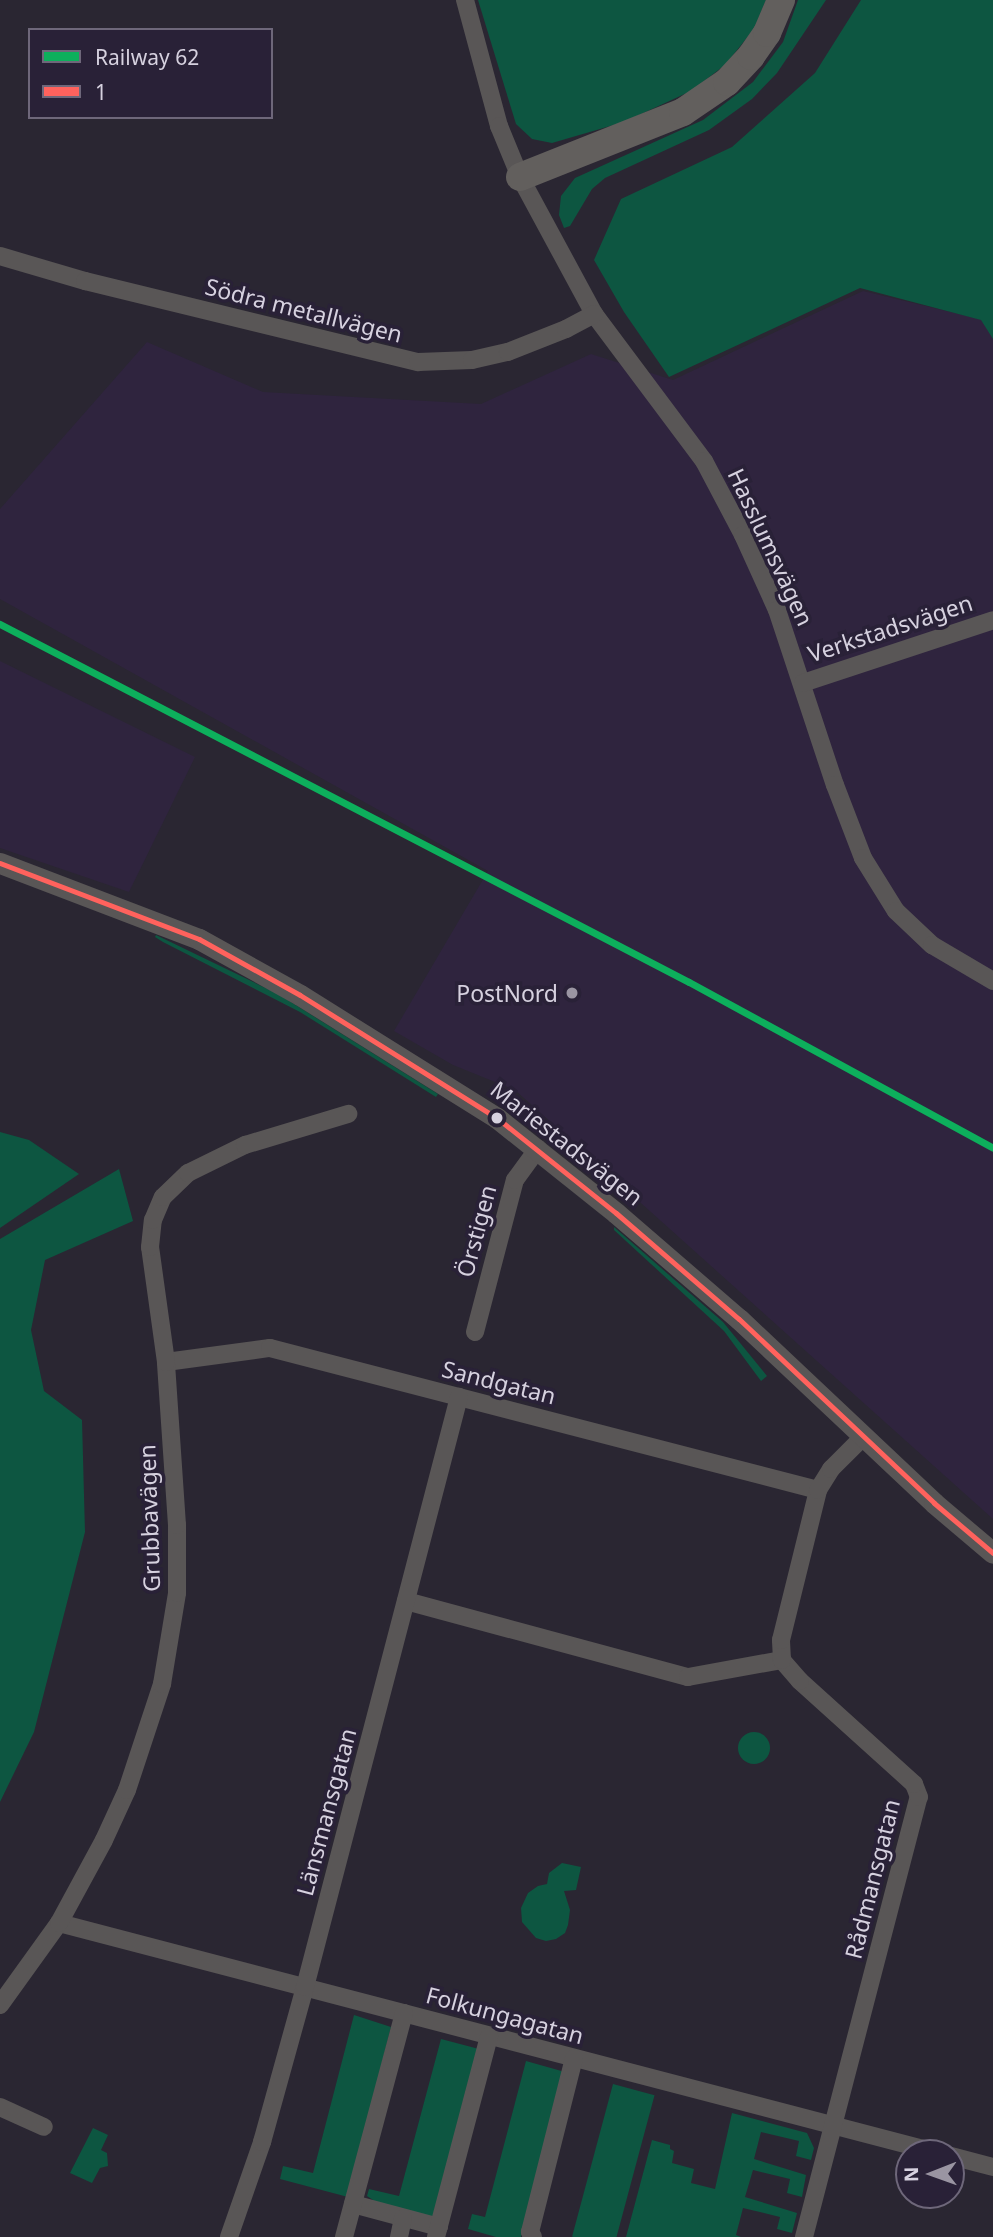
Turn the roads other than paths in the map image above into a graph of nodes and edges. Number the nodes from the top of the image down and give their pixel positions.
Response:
1 (466, 0) edge
2 (781, 0) edge
3 (520, 177) junction
4 (0, 256) edge
5 (594, 314) junction
6 (993, 620) edge
7 (803, 683) junction
8 (0, 863) edge
9 (993, 981) edge
10 (348, 1114) dead end
11 (538, 1148) junction
12 (475, 1332) dead end
13 (166, 1362) junction
14 (459, 1397) junction
15 (864, 1436) junction
16 (818, 1490) junction
17 (993, 1553) edge
18 (406, 1601) junction
19 (782, 1660) junction
20 (59, 1923) junction
21 (305, 1987) junction
22 (0, 2005) edge
23 (404, 2013) junction
24 (489, 2036) junction
25 (574, 2058) junction
26 (0, 2106) edge
27 (834, 2126) junction
28 (44, 2127) dead end
29 (895, 2142) edge
30 (965, 2160) edge
31 (993, 2167) edge
32 (353, 2204) junction
33 (404, 2218) junction
34 (437, 2232) edge
35 (229, 2237) edge
36 (344, 2237) edge
37 (399, 2237) edge
38 (533, 2237) edge
39 (804, 2237) edge

1 - 3 street, Hasslumsvägen
2 - 3 highway
3 - 5 street, Hasslumsvägen
4 - 5 street, Södra metallvägen
5 - 7 street, Hasslumsvägen
6 - 7 street, Verkstadsvägen
7 - 9 street, Hasslumsvägen
8 - 11 street, Mariestadsvägen
10 - 13 street, Grubbavägen
11 - 12 street, Örstigen
11 - 15 street, Mariestadsvägen
13 - 14 street, Sandgatan
13 - 20 street, Grubbavägen
14 - 16 street, Sandgatan
14 - 18 street, Länsmansgatan
15 - 16 street
15 - 17 street, Mariestadsvägen
16 - 19 street
18 - 19 street
18 - 21 street, Länsmansgatan
19 - 27 street, Rådmansgatan
20 - 21 street, Folkungagatan
20 - 22 street, Grubbavägen
21 - 23 street, Folkungagatan
21 - 35 street, Länsmansgatan
23 - 24 street, Folkungagatan
23 - 32 street
24 - 25 street, Folkungagatan
24 - 34 street
25 - 27 street, Folkungagatan
25 - 38 street
26 - 28 street
27 - 29 street, Folkungagatan
27 - 39 street, Rådmansgatan
30 - 31 street
32 - 33 street
32 - 36 street
33 - 34 street
33 - 37 street

